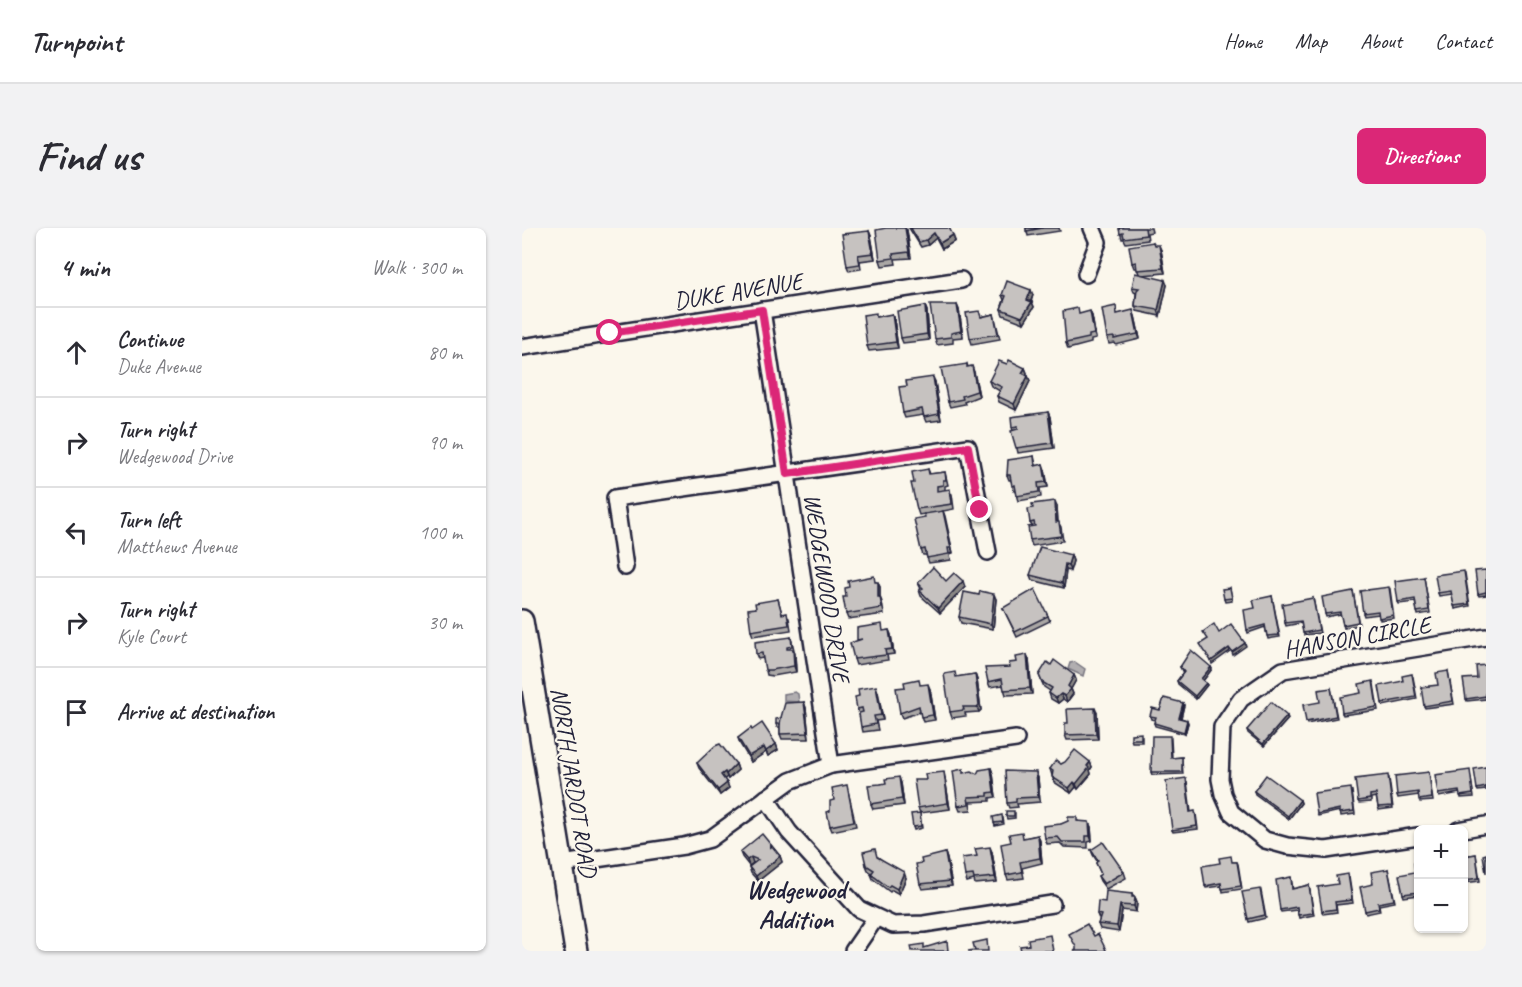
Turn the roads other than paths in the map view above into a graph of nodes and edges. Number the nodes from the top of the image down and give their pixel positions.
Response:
1 (1092, 228) edge
2 (1086, 274) dead end
3 (961, 280) dead end
4 (762, 310) junction
5 (522, 346) edge
6 (787, 474) junction
7 (988, 552) dead end
8 (625, 567) dead end
9 (522, 621) edge
10 (1486, 637) edge
11 (1016, 738) dead end
12 (831, 765) junction
13 (766, 798) junction
14 (1486, 825) edge
15 (1468, 828) edge
16 (1414, 837) edge
17 (561, 864) junction
18 (1052, 904) dead end
19 (875, 919) junction
20 (576, 951) edge
21 (853, 951) edge

1 - 2 street
3 - 4 street, DUKE AVENUE
4 - 5 street, DUKE AVENUE
4 - 6 street, WEDGEWOOD DRIVE
6 - 7 street
6 - 8 street
6 - 12 street, WEDGEWOOD DRIVE
9 - 17 main road, NORTH JARDOT ROAD
10 - 16 street, HANSON CIRCLE
11 - 12 street
12 - 13 street
13 - 17 street
13 - 19 street
14 - 15 street
17 - 20 main road, NORTH JARDOT ROAD
18 - 19 street
19 - 21 street

